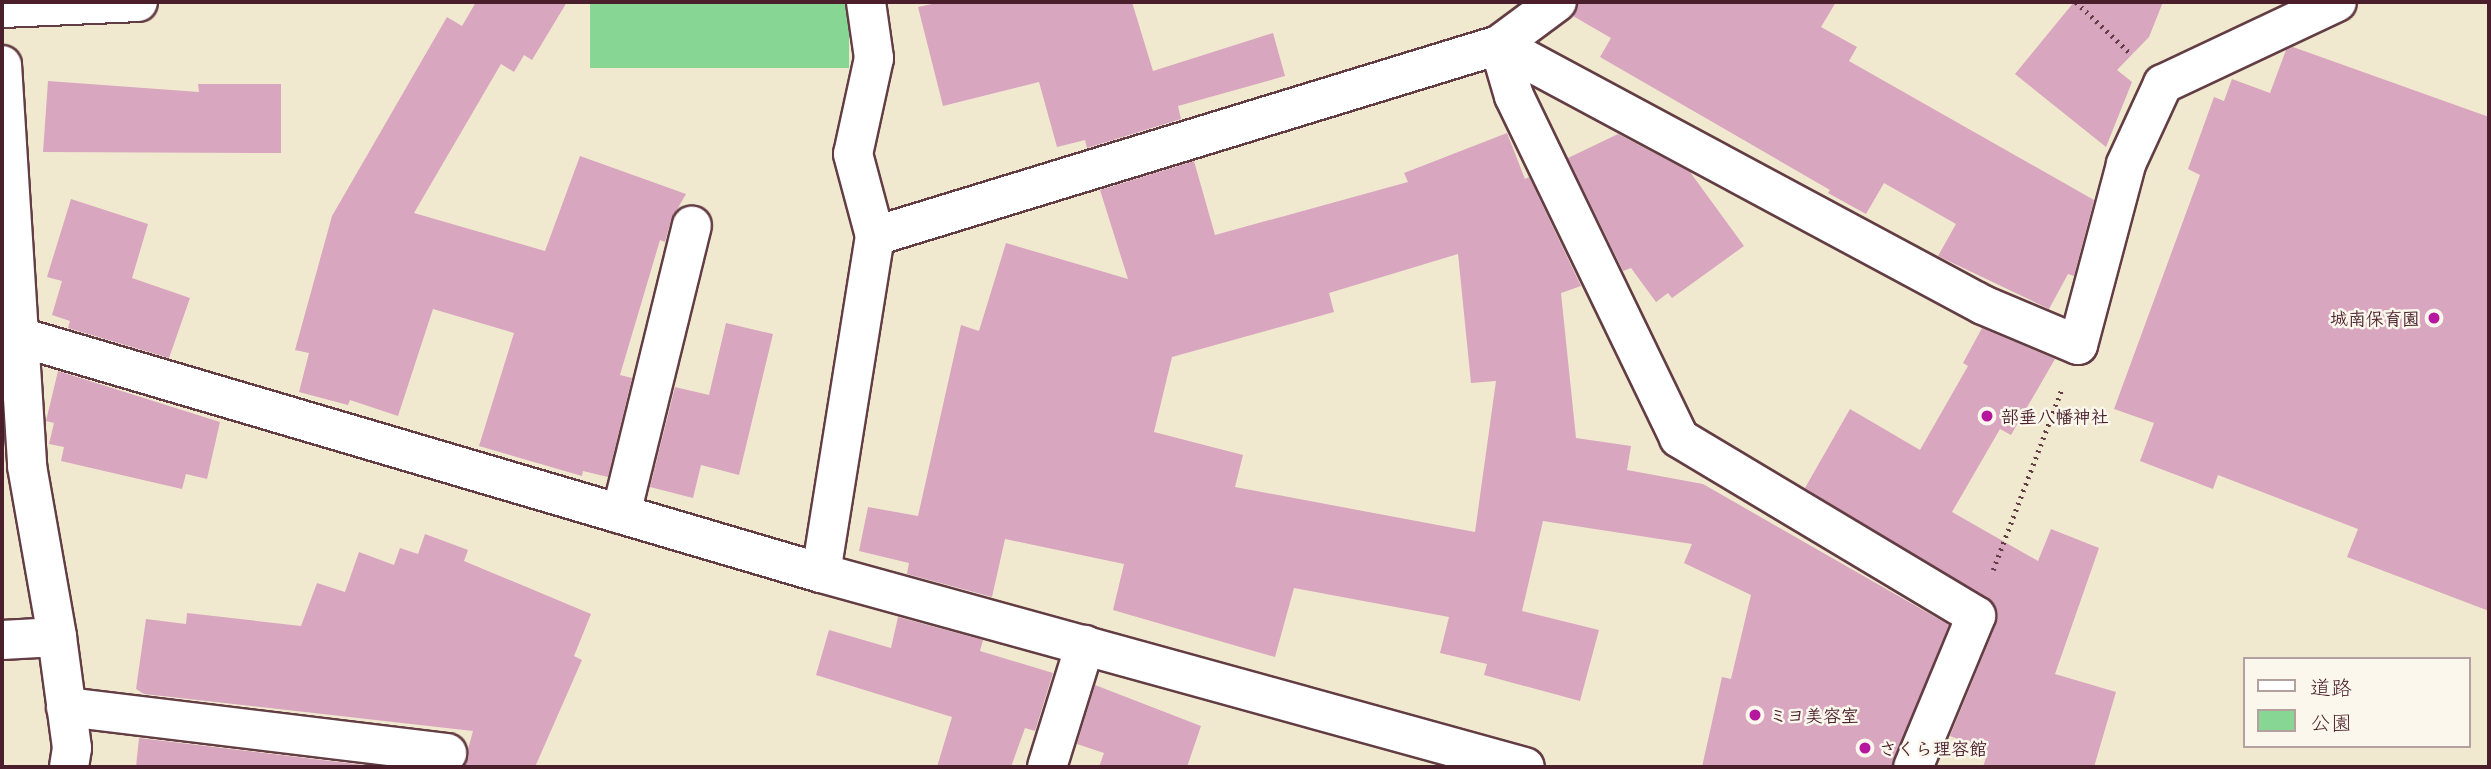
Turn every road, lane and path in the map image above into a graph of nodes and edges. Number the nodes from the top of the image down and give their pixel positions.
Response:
1 (138, 2) edge
2 (866, 2) edge
3 (1557, 2) edge
4 (2076, 2) edge
5 (2337, 2) edge
6 (2, 8) edge
7 (1499, 45) junction
8 (2, 65) edge
9 (2163, 84) junction
10 (5, 168) edge
11 (692, 226) dead end
12 (875, 236) junction
13 (20, 337) junction
14 (2078, 345) junction
15 (14, 463) edge
16 (621, 514) junction
17 (821, 573) junction
18 (1976, 616) junction
19 (57, 637) junction
20 (2, 640) edge
21 (1085, 645) junction
22 (66, 707) junction
23 (447, 753) dead end
24 (69, 767) edge
25 (1047, 767) edge
26 (1525, 767) edge
27 (1913, 767) edge

1 - 6 street
2 - 12 street
3 - 7 street
4 - 9 path
5 - 9 street
7 - 12 street
7 - 14 street
7 - 18 street
8 - 10 street
9 - 14 street
10 - 13 street
11 - 16 street
12 - 17 street
13 - 15 street
13 - 16 street
14 - 18 path
15 - 19 street
16 - 17 street
17 - 21 street
18 - 27 street
19 - 20 street
19 - 22 street
21 - 25 street
21 - 26 street
22 - 23 street
22 - 24 street

